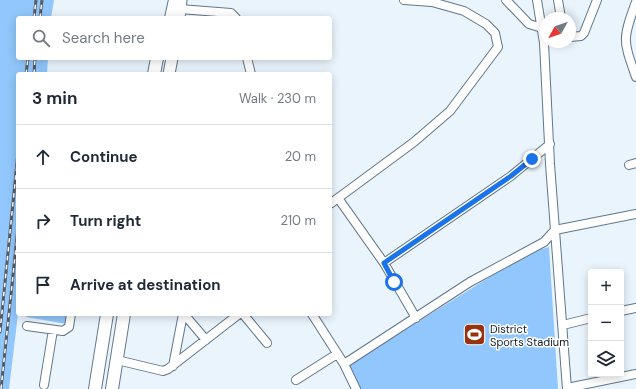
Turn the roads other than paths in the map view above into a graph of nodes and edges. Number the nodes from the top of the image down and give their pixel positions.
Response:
1 (167, 0) edge
2 (404, 0) edge
3 (506, 0) edge
4 (537, 0) edge
5 (558, 0) edge
6 (597, 0) edge
7 (636, 2) edge
8 (179, 7) edge
9 (560, 12) edge
10 (164, 16) edge
11 (172, 16) edge
12 (234, 16) edge
13 (540, 17) edge
14 (540, 27) edge
15 (576, 36) edge
16 (546, 48) edge
17 (157, 60) edge
18 (164, 60) edge
19 (172, 60) edge
20 (248, 60) edge
21 (154, 72) edge
22 (161, 72) edge
23 (169, 72) edge
24 (250, 72) edge
25 (636, 77) edge
26 (550, 144) junction
27 (338, 198) junction
28 (332, 202) edge
29 (636, 214) edge
30 (555, 230) junction
31 (384, 263) junction
32 (636, 308) edge
33 (624, 310) edge
34 (70, 316) edge
35 (107, 316) edge
36 (124, 316) edge
37 (184, 316) edge
38 (186, 316) edge
39 (236, 316) edge
40 (245, 316) edge
41 (313, 316) edge
42 (416, 318) junction
43 (588, 319) edge
44 (563, 324) junction
45 (27, 326) dead end
46 (53, 330) junction
47 (206, 340) junction
48 (267, 343) dead end
49 (337, 354) junction
50 (117, 360) junction
51 (344, 364) junction
52 (173, 366) junction
53 (636, 374) edge
54 (296, 380) dead end
55 (44, 385) dead end
56 (567, 388) edge
57 (95, 389) edge
58 (112, 389) edge
59 (356, 389) edge

1 - 10 highway
2 - 27 street
3 - 14 street
4 - 13 street
5 - 9 street
6 - 15 street
7 - 25 street
8 - 11 highway
8 - 12 street
16 - 26 street
17 - 21 highway
18 - 22 highway
19 - 23 main road
20 - 24 street
26 - 30 street
26 - 31 street
27 - 28 street
27 - 31 street
29 - 30 street
30 - 42 street
30 - 44 street
31 - 42 street
32 - 33 street
34 - 46 street
35 - 57 highway
36 - 50 highway
37 - 52 street
38 - 47 street
39 - 47 street
40 - 48 street
41 - 49 street
42 - 51 street
43 - 44 street
44 - 56 street
45 - 46 street
46 - 55 street
47 - 52 street
49 - 51 street
49 - 54 street
50 - 52 street
50 - 58 highway
51 - 59 street
53 - 56 street

